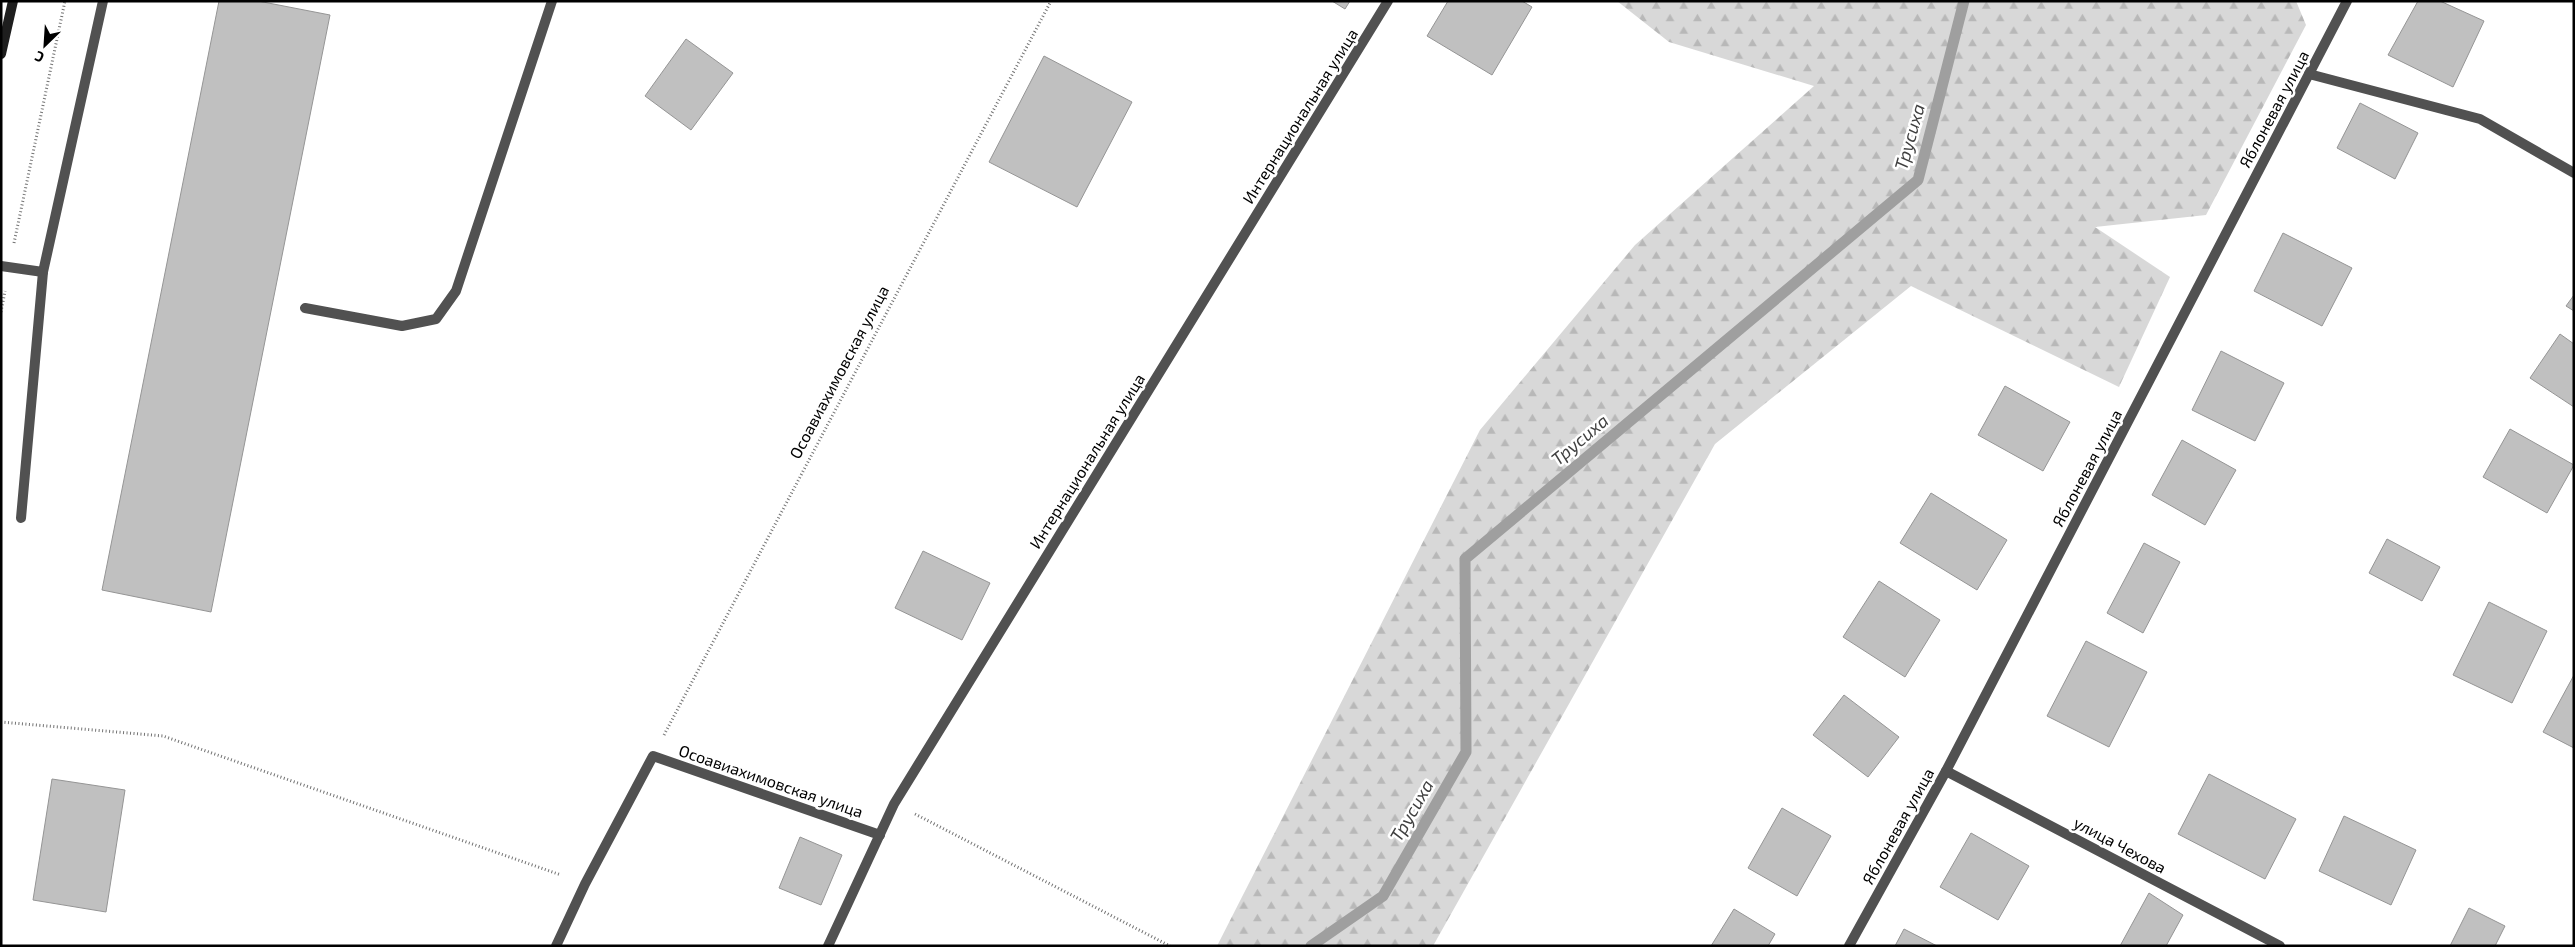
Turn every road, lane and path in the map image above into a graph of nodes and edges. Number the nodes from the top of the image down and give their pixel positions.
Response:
1 (13, 1) edge
2 (65, 1) edge
3 (102, 1) edge
4 (552, 1) edge
5 (1051, 1) edge
6 (1388, 1) edge
7 (2347, 1) edge
8 (1, 54) edge
9 (2309, 74) junction
10 (2574, 172) edge
11 (14, 241) dead end
12 (1, 266) edge
13 (43, 272) junction
14 (6, 287) dead end
15 (305, 308) dead end
16 (1, 312) edge
17 (21, 518) dead end
18 (1, 722) edge
19 (653, 756) junction
20 (1946, 771) junction
21 (894, 804) junction
22 (880, 835) junction
23 (585, 884) junction
24 (556, 946) edge
25 (828, 946) edge
26 (1170, 946) edge
27 (1849, 946) edge
28 (2280, 946) edge

1 - 8 main road
2 - 11 path
3 - 13 street
4 - 15 street
5 - 19 path, Осоавиахимовская улица
6 - 21 street, Интернациональная улица
7 - 9 street, Яблоневая улица
9 - 10 street
9 - 20 street, Яблоневая улица
12 - 13 street
13 - 17 street
14 - 16 path
18 - 23 path
19 - 22 street, Осоавиахимовская улица
19 - 23 street, Осоавиахимовская улица
20 - 27 street, Яблоневая улица
20 - 28 street, улица Чехова
21 - 22 street, Интернациональная улица
21 - 26 path
22 - 25 street, Интернациональная улица
23 - 24 street, Осоавиахимовская улица

